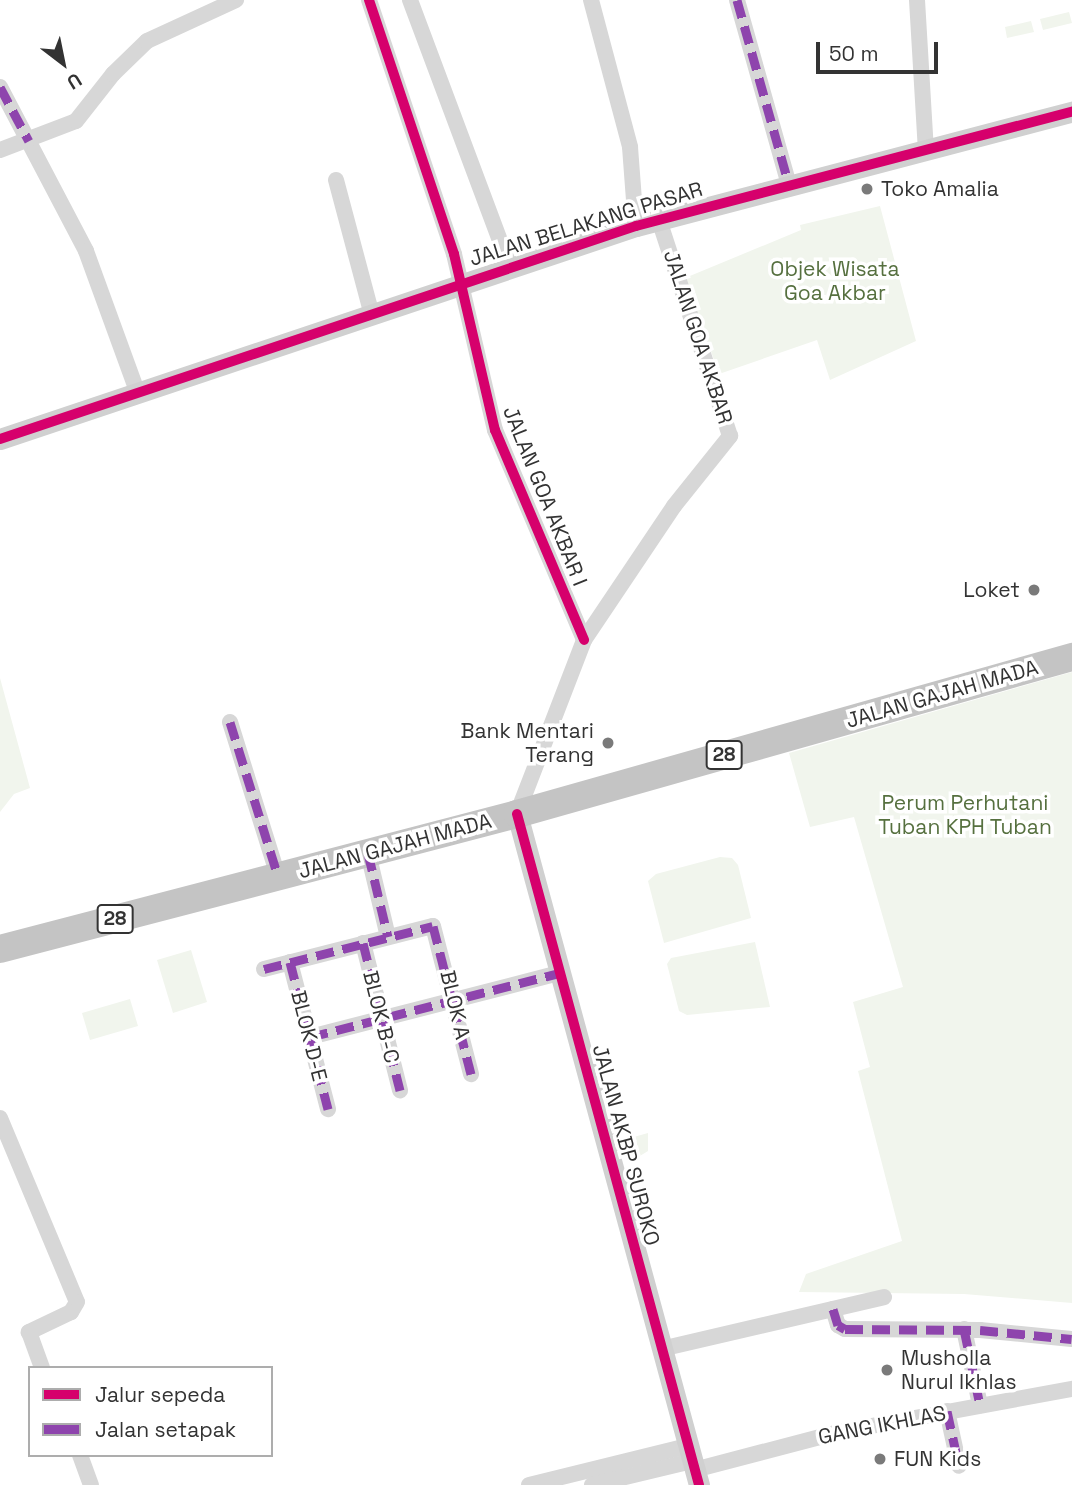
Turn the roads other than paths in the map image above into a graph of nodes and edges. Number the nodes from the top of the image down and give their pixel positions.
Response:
1 (236, 0) edge
2 (369, 0) edge
3 (410, 0) edge
4 (592, 0) edge
5 (737, 0) edge
6 (917, 0) edge
7 (0, 87) edge
8 (1072, 112) edge
9 (30, 141) junction
10 (0, 150) edge
11 (926, 150) junction
12 (336, 180) dead end
13 (789, 185) junction
14 (659, 220) junction
15 (636, 226) junction
16 (509, 265) junction
17 (459, 282) junction
18 (371, 312) junction
19 (138, 394) junction
20 (0, 439) edge
21 (584, 640) junction
22 (1072, 657) edge
23 (230, 722) dead end
24 (517, 814) junction
25 (368, 853) junction
26 (278, 876) junction
27 (388, 937) junction
28 (363, 943) junction
29 (0, 949) edge
30 (290, 962) junction
31 (264, 969) dead end
32 (560, 974) junction
33 (454, 1001) junction
34 (382, 1019) junction
35 (310, 1037) junction
36 (471, 1074) dead end
37 (400, 1090) dead end
38 (328, 1110) dead end
39 (0, 1118) edge
40 (884, 1297) dead end
41 (833, 1309) junction
42 (964, 1329) junction
43 (1072, 1339) edge
44 (661, 1349) junction
45 (41, 1366) edge
46 (1072, 1389) edge
47 (980, 1405) junction
48 (947, 1411) junction
49 (690, 1455) edge
50 (81, 1457) edge
51 (959, 1466) dead end
52 (91, 1485) edge
53 (529, 1485) edge
54 (592, 1485) edge

1 - 9 street
2 - 17 street, JALAN GOA AKBAR I
3 - 16 street
4 - 15 street
5 - 13 street
6 - 11 street
7 - 9 street
8 - 11 street, JALAN BELAKANG PASAR
9 - 10 street
9 - 19 street
11 - 13 street, JALAN BELAKANG PASAR
12 - 18 street
13 - 14 street, JALAN BELAKANG PASAR
14 - 15 street, JALAN BELAKANG PASAR
14 - 21 street, JALAN GOA AKBAR
15 - 16 street, JALAN BELAKANG PASAR
16 - 17 street, JALAN BELAKANG PASAR
17 - 18 street, JALAN BELAKANG PASAR
17 - 21 street, JALAN GOA AKBAR I
18 - 19 street, JALAN BELAKANG PASAR
19 - 20 street, JALAN BELAKANG PASAR
21 - 24 street, JALAN GOA AKBAR
22 - 24 highway, JALAN GAJAH MADA / 28
23 - 26 street
24 - 25 highway, JALAN GAJAH MADA / 28
24 - 32 street, JALAN AKBP SUROKO
25 - 26 highway, JALAN GAJAH MADA / 28
25 - 27 street
26 - 29 highway, JALAN GAJAH MADA / 28
27 - 28 street
27 - 33 street, BLOK A
28 - 30 street
28 - 34 street, BLOK B-C
30 - 31 street
30 - 35 street, BLOK D-E
32 - 33 street
32 - 44 street, JALAN AKBP SUROKO
33 - 34 street
33 - 36 street, BLOK A
34 - 35 street
34 - 37 street, BLOK B-C
35 - 38 street, BLOK D-E
39 - 45 street
40 - 41 street
41 - 42 street
41 - 44 street
42 - 43 street
42 - 47 street
44 - 49 street, JALAN AKBP SUROKO
46 - 47 street, GANG IKHLAS
47 - 48 street, GANG IKHLAS
48 - 49 street, GANG IKHLAS
48 - 51 street
49 - 53 street
49 - 54 street
50 - 52 street

